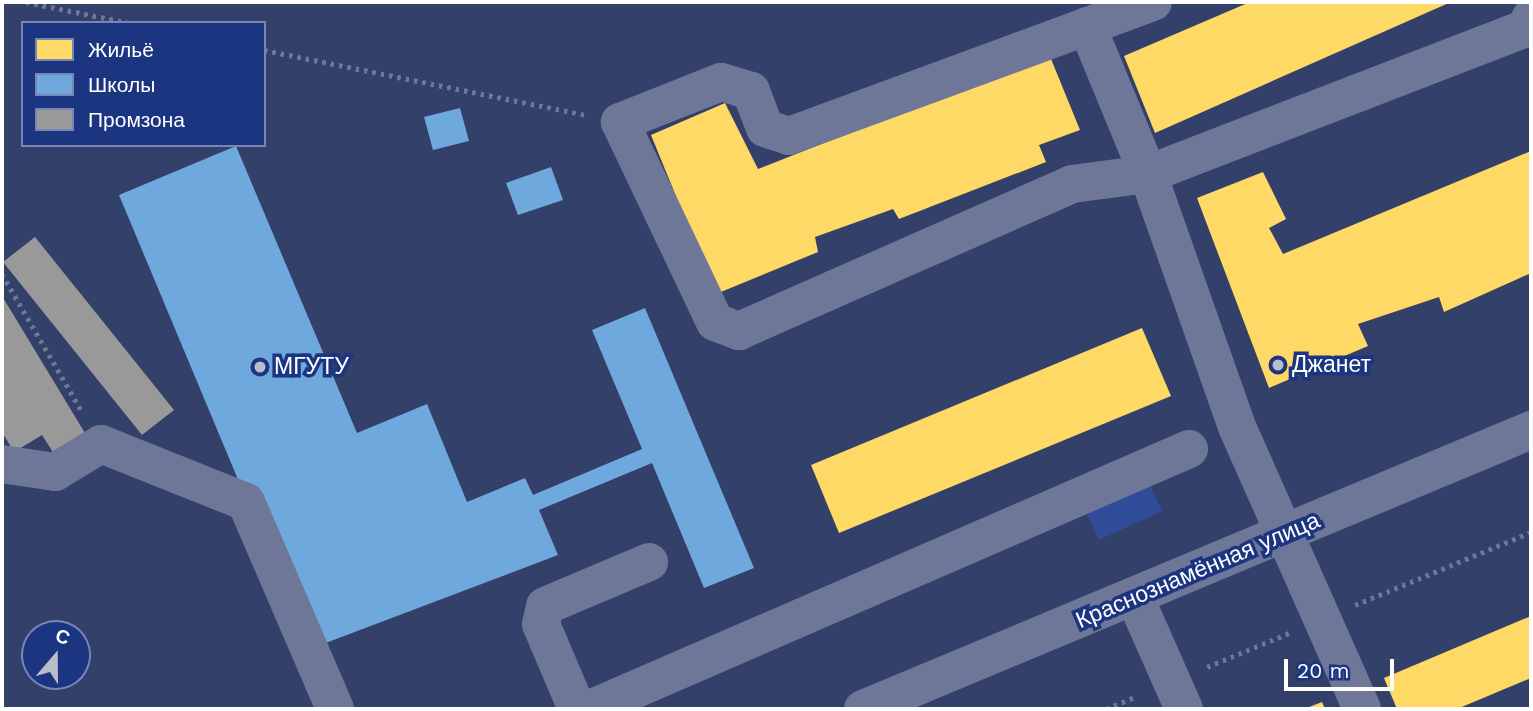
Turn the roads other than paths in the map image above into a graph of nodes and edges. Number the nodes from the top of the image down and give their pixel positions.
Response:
1 (1153, 2) edge
2 (1531, 17) edge
3 (1087, 26) junction
4 (1148, 174) junction
5 (1531, 430) edge
6 (1189, 449) dead end
7 (2, 464) edge
8 (1284, 534) junction
9 (649, 562) dead end
10 (1135, 598) junction
11 (335, 709) edge
12 (576, 709) edge
13 (590, 709) edge
14 (863, 709) edge
15 (1184, 709) edge
16 (1362, 709) edge

1 - 3 street
2 - 4 street
3 - 4 street
3 - 4 street
4 - 8 street
5 - 8 street, Краснознамённая улица
6 - 13 street
7 - 11 street
8 - 10 street, Краснознамённая улица
8 - 16 street
9 - 12 street
10 - 14 street, Краснознамённая улица
10 - 15 street

